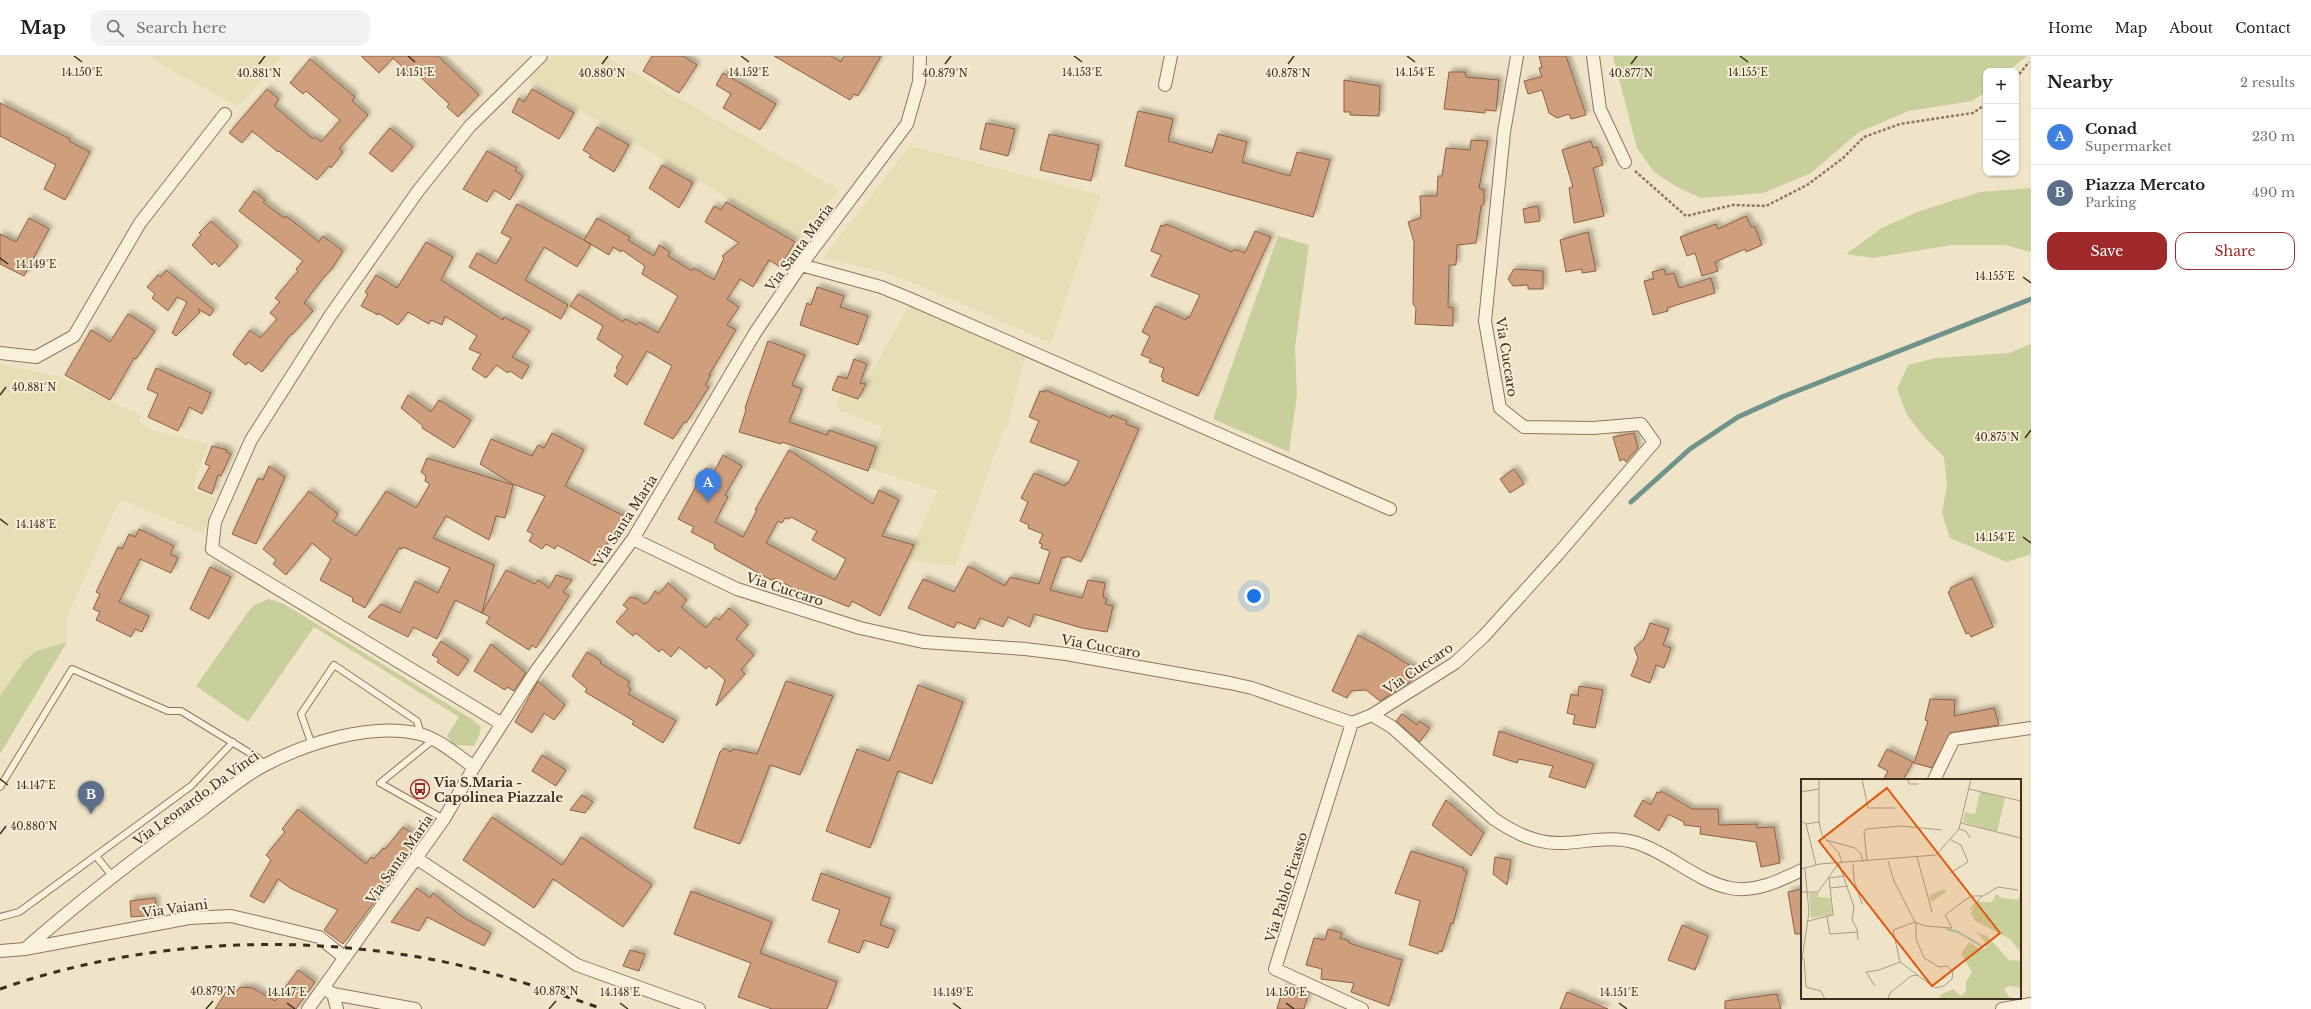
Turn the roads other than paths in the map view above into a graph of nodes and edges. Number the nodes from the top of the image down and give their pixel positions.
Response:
1 (541, 56) edge
2 (920, 56) edge
3 (1170, 56) edge
4 (1516, 56) edge
5 (1593, 56) edge
6 (1165, 85) dead end
7 (225, 114) dead end
8 (1625, 162) road end
9 (801, 264) junction
10 (0, 352) edge
11 (1390, 509) dead end
12 (633, 538) junction
13 (1372, 715) junction
14 (502, 724) junction
15 (1352, 724) junction
16 (2031, 728) edge
17 (421, 734) junction
18 (433, 740) junction
19 (233, 742) junction
20 (312, 745) junction
21 (265, 765) junction
22 (474, 767) junction
23 (1934, 779) edge
24 (0, 787) edge
25 (444, 819) junction
26 (96, 856) junction
27 (416, 858) junction
28 (1801, 870) edge
29 (113, 877) junction
30 (0, 917) edge
31 (25, 949) junction
32 (0, 951) edge
33 (345, 958) junction
34 (328, 991) junction
35 (2031, 1004) edge
36 (308, 1009) edge
37 (337, 1009) edge
38 (415, 1009) edge
39 (699, 1009) edge
40 (1362, 1009) edge
41 (2002, 1009) edge

1 - 14 street
2 - 9 street, Via Santa Maria
3 - 6 street
4 - 13 street, Via Cuccaro
5 - 8 street
7 - 10 street
9 - 11 street
9 - 12 street, Via Santa Maria
12 - 14 street, Via Santa Maria
12 - 15 street, Via Cuccaro
13 - 15 street, Via Cuccaro
13 - 28 street
14 - 22 street, Via Santa Maria
15 - 40 street, Via Pablo Picasso
16 - 23 street
17 - 18 street, Via Leonardo Da Vinci
17 - 20 street, Via Leonardo Da Vinci
17 - 20 lane
18 - 22 street, Via Leonardo Da Vinci
18 - 25 lane
19 - 21 lane
19 - 24 lane
19 - 26 lane
20 - 21 street, Via Leonardo Da Vinci
21 - 29 street, Via Leonardo Da Vinci
22 - 25 street, Via Santa Maria
25 - 27 street, Via Santa Maria
26 - 29 lane
26 - 30 lane
27 - 33 street, Via Santa Maria
27 - 39 street
29 - 31 street, Via Leonardo Da Vinci
31 - 32 street, Via Vaiani
31 - 33 street, Via Vaiani
33 - 34 street, Via Santa Maria
34 - 36 street, Via Santa Maria
34 - 37 street
34 - 38 street
35 - 41 street

